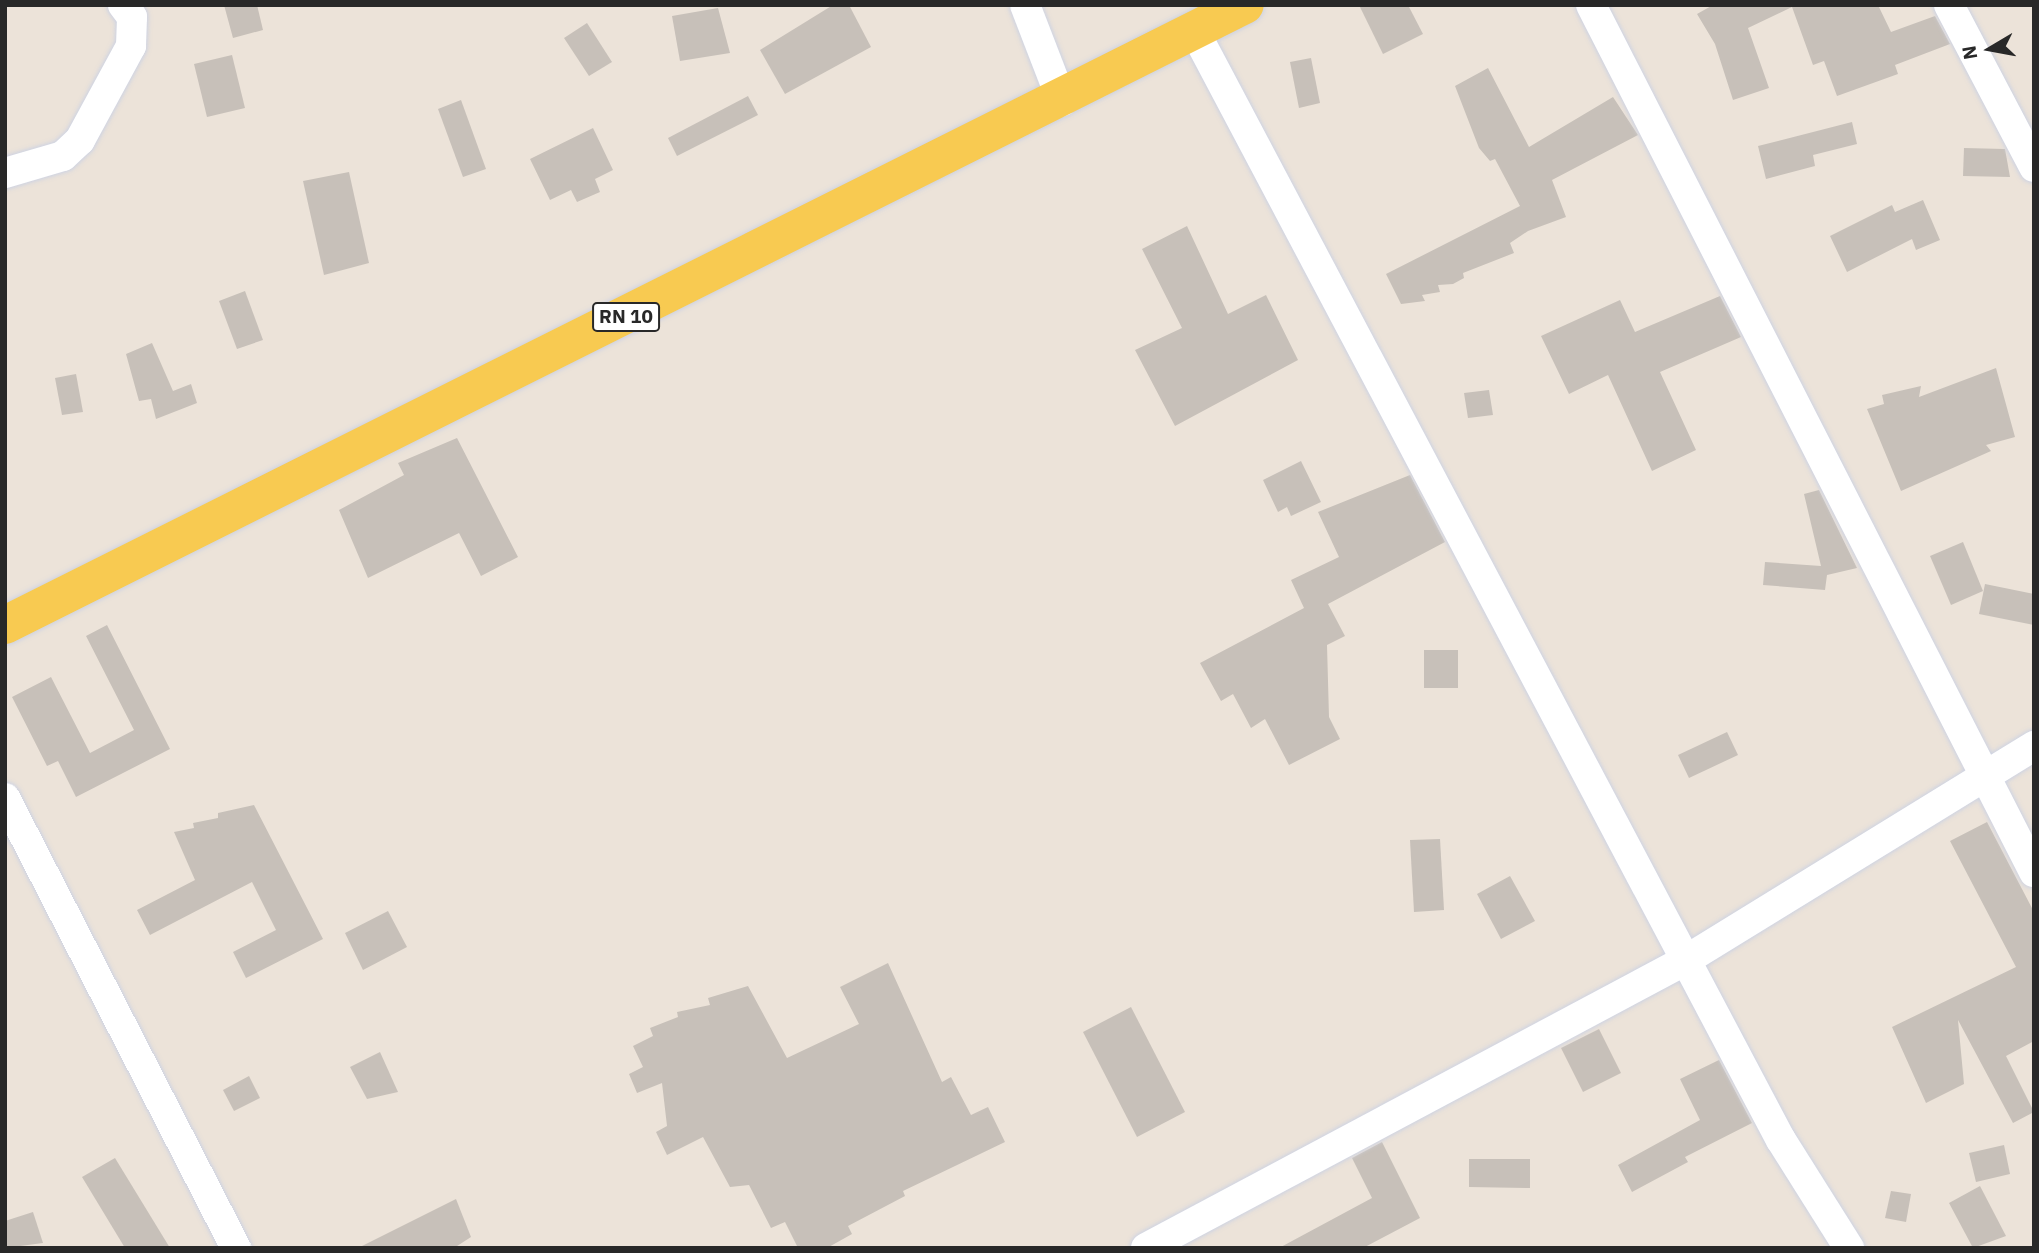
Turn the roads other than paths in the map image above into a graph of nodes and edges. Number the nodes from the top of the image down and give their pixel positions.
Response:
1 (1025, 5) edge
2 (1245, 5) edge
3 (1591, 5) edge
4 (1949, 5) edge
5 (136, 9) edge
6 (1195, 32) junction
7 (1062, 101) junction
8 (2034, 167) edge
9 (5, 173) edge
10 (5, 625) edge
11 (2034, 746) edge
12 (1984, 774) junction
13 (5, 798) edge
14 (2034, 872) edge
15 (1686, 960) junction
16 (236, 1248) edge
17 (1146, 1248) edge
18 (1849, 1248) edge

1 - 7 street
2 - 6 main road, RN 10
3 - 12 street
4 - 8 street
5 - 9 street
6 - 7 main road, RN 10
6 - 15 street
7 - 10 main road, RN 10
11 - 12 street
12 - 14 street
12 - 15 street
13 - 16 street
15 - 17 street
15 - 18 street

